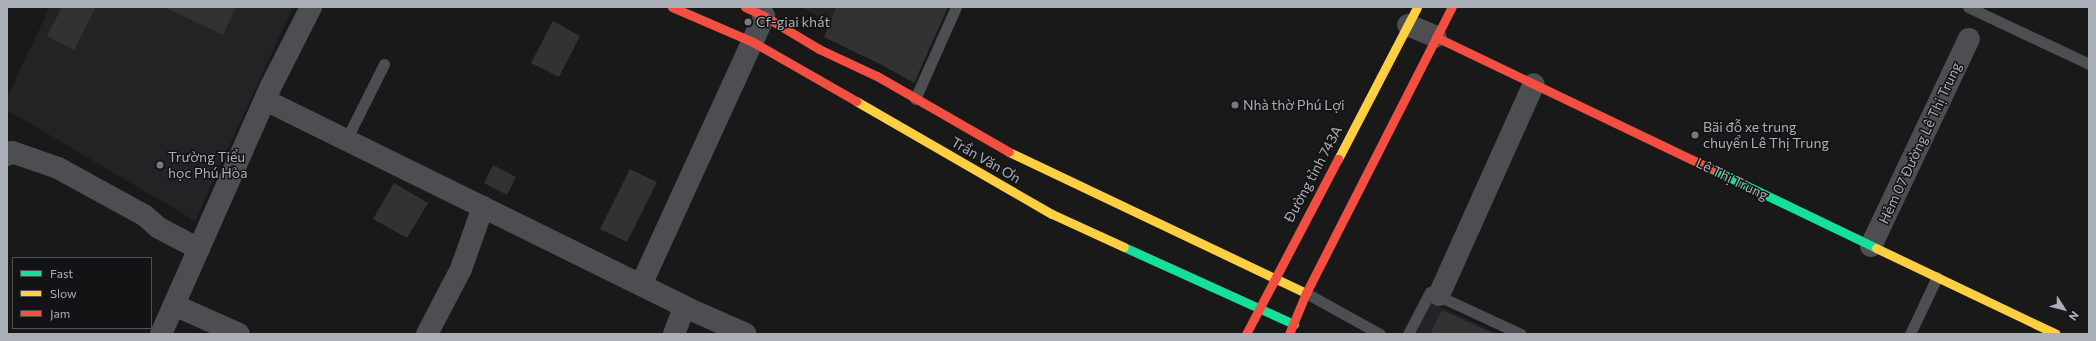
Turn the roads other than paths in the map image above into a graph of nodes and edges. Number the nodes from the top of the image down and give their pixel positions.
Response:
1 (311, 7) edge
2 (672, 7) edge
3 (956, 7) edge
4 (1452, 7) edge
5 (1968, 7) edge
6 (759, 10) edge
7 (1412, 16) edge
8 (1436, 37) junction
9 (1969, 39) dead end
10 (753, 42) junction
11 (384, 64) dead end
12 (2089, 64) edge
13 (1534, 84) junction
14 (915, 98) junction
15 (265, 100) junction
16 (346, 140) junction
17 (7, 155) edge
18 (483, 207) junction
19 (1871, 246) junction
20 (199, 249) junction
21 (1937, 277) junction
22 (1274, 279) junction
23 (641, 285) junction
24 (1306, 293) junction
25 (1439, 296) junction
26 (174, 305) junction
27 (687, 308) junction
28 (1258, 309) junction
29 (1294, 324) junction
30 (162, 334) edge
31 (239, 334) edge
32 (428, 334) edge
33 (674, 334) edge
34 (746, 334) edge
35 (1246, 334) edge
36 (1289, 334) edge
37 (1380, 334) edge
38 (1408, 334) edge
39 (1521, 334) edge
40 (1910, 334) edge
41 (2056, 334) edge

1 - 15 street
2 - 10 street, Trần Văn Ơn
3 - 14 lane
4 - 8 street
5 - 12 lane
6 - 10 street
6 - 14 street, Trần Văn Ơn
7 - 8 street, Lê Thị Trung
7 - 22 street, Đường tỉnh 743A
8 - 13 street, Lê Thị Trung
8 - 24 street
9 - 19 street, Hẻm 07 Đường Lê Thị Trung
10 - 23 street
10 - 28 street, Trần Văn Ơn
11 - 16 lane
13 - 19 street, Lê Thị Trung
13 - 25 street
14 - 22 street, Trần Văn Ơn
15 - 16 street
15 - 20 street
16 - 18 street
17 - 20 street
18 - 23 street
18 - 32 street
19 - 21 street, Lê Thị Trung
20 - 26 street
21 - 40 lane
21 - 41 street, Lê Thị Trung
22 - 24 street, Trần Văn Ơn
22 - 28 street, Đường tỉnh 743A
23 - 27 street
24 - 29 street
24 - 37 lane
25 - 38 lane
25 - 39 lane
26 - 30 street
26 - 31 street
27 - 33 street
27 - 34 street
28 - 29 street, Trần Văn Ơn
28 - 35 street, Đường tỉnh 743A
29 - 36 street

